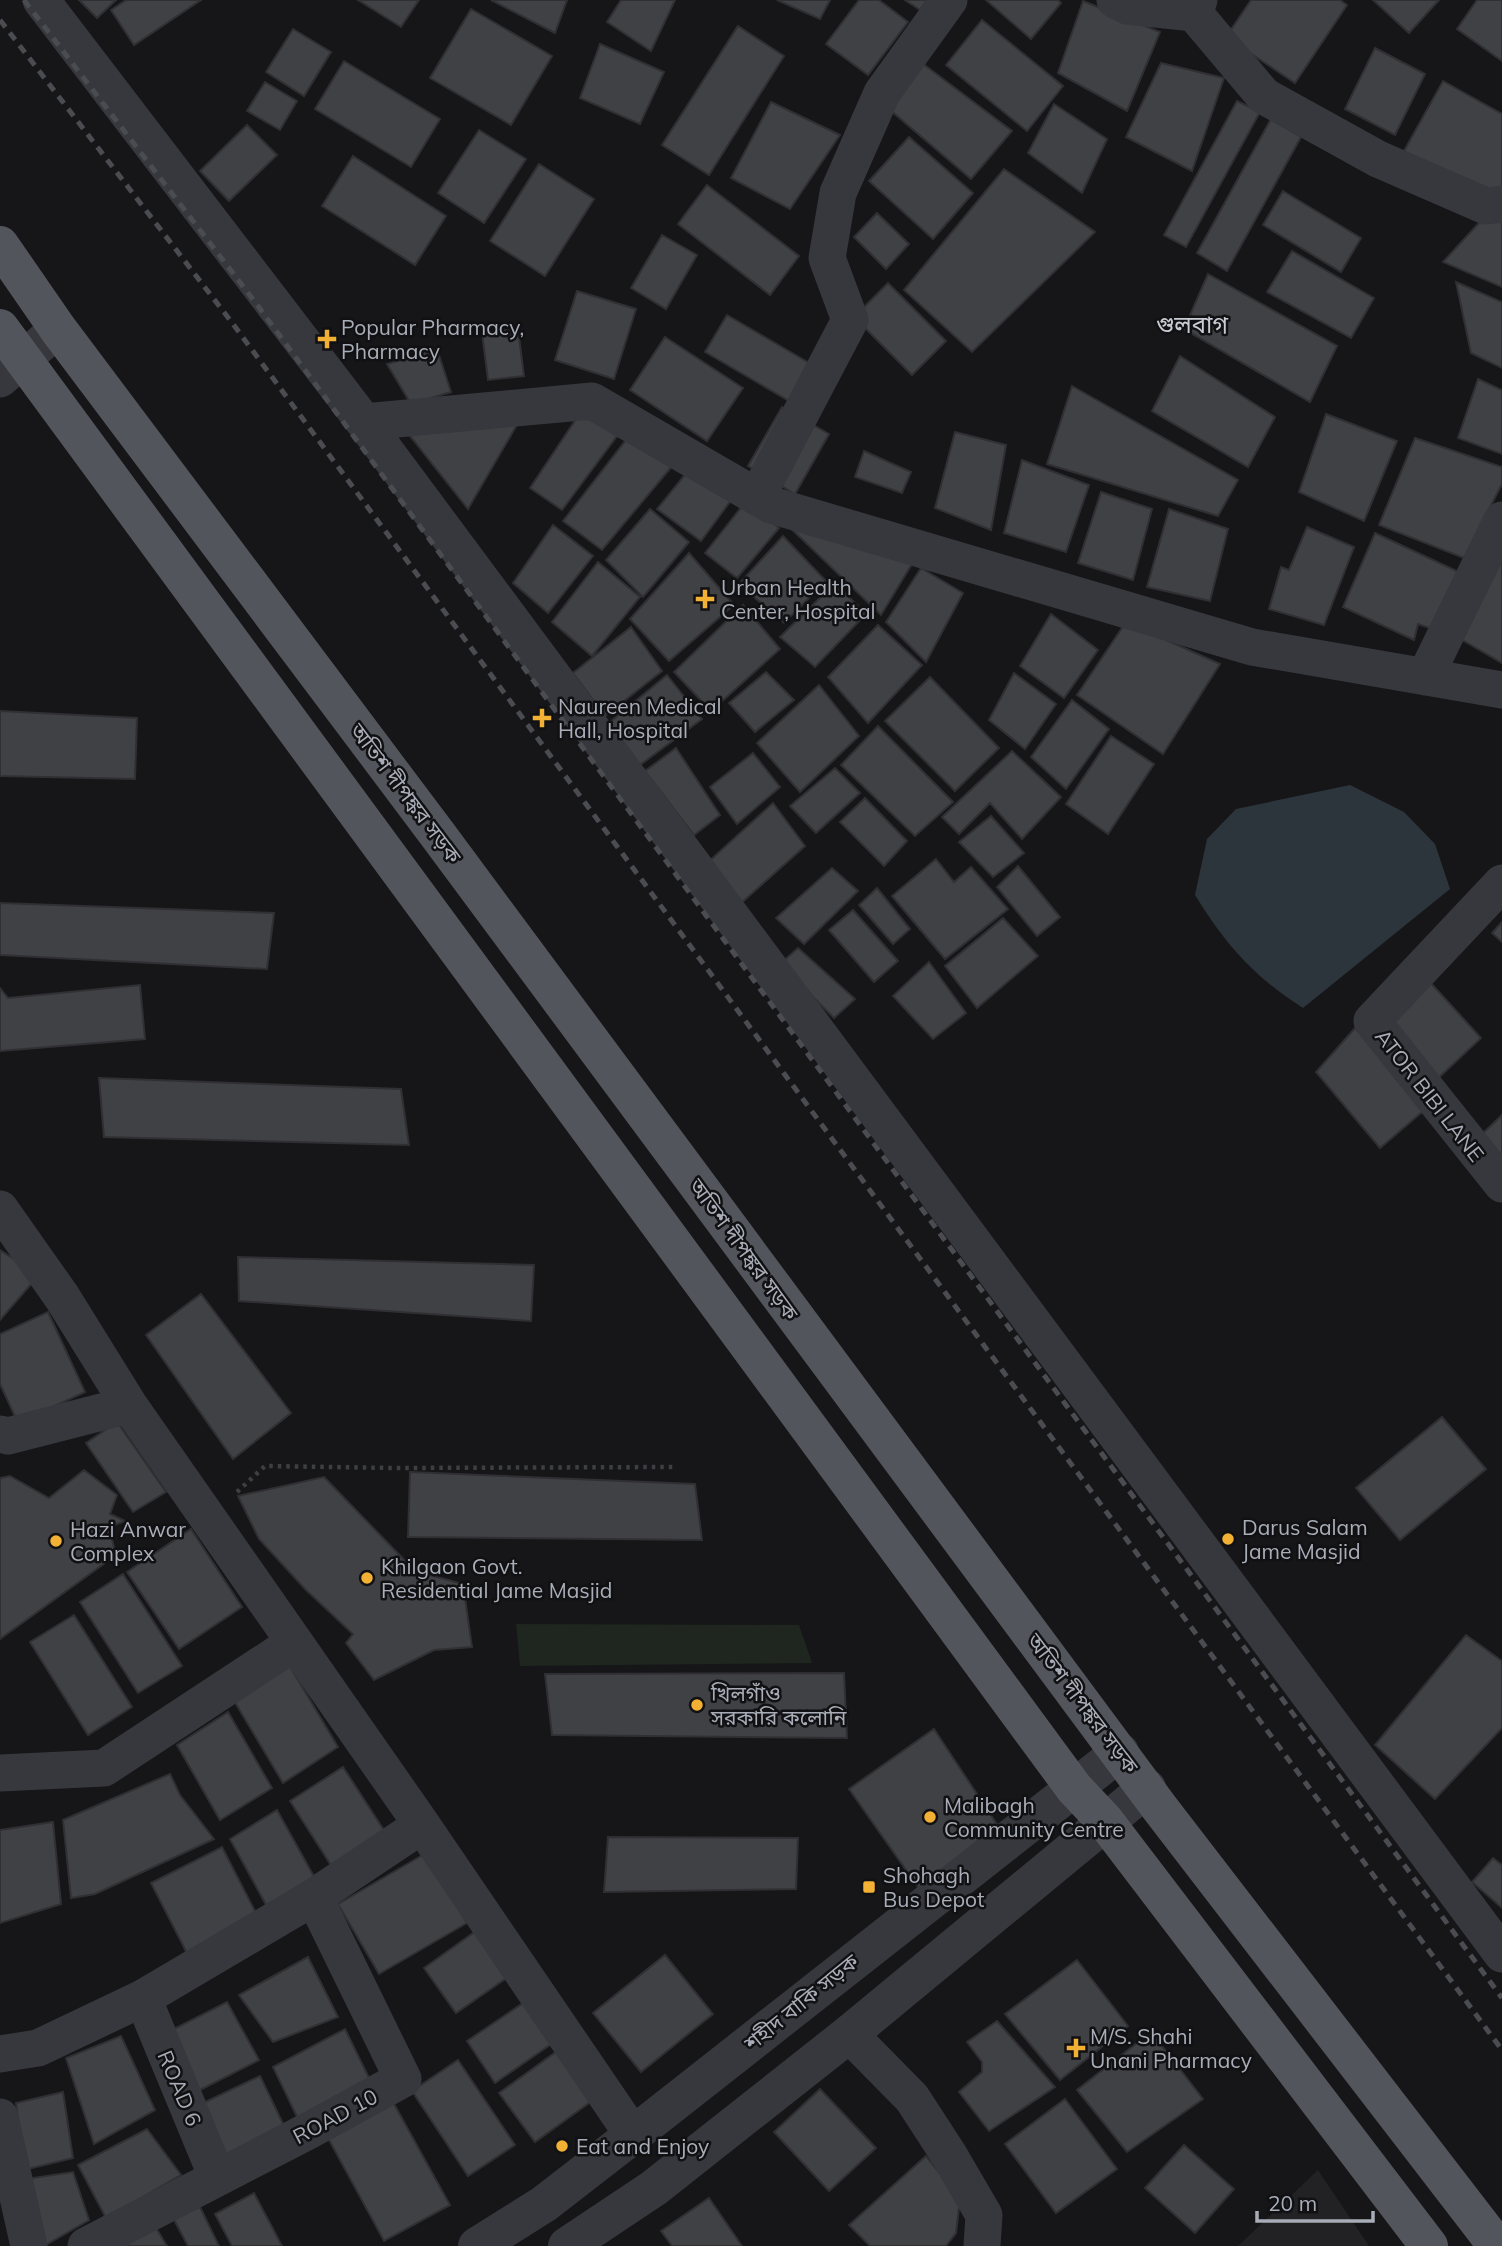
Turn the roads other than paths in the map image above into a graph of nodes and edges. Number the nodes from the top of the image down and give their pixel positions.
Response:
1 (41, 0) edge
2 (949, 0) edge
3 (1115, 0) edge
4 (1196, 6) edge
5 (1502, 204) edge
6 (0, 245) edge
7 (0, 328) edge
8 (58, 330) junction
9 (12, 369) edge
10 (364, 422) junction
11 (757, 496) junction
12 (1502, 520) edge
13 (1425, 677) junction
14 (1502, 690) edge
15 (1502, 883) edge
16 (1502, 1184) edge
17 (0, 1209) edge
18 (129, 1405) junction
19 (0, 1434) edge
20 (294, 1643) junction
21 (1120, 1752) junction
22 (0, 1773) edge
23 (1074, 1788) junction
24 (1147, 1788) junction
25 (1105, 1821) junction
26 (422, 1825) junction
27 (314, 1898) junction
28 (1502, 1954) edge
29 (143, 1998) junction
30 (849, 2034) junction
31 (0, 2054) edge
32 (0, 2117) edge
33 (633, 2135) junction
34 (217, 2177) junction
35 (29, 2246) edge
36 (86, 2246) edge
37 (477, 2246) edge
38 (567, 2246) edge
39 (982, 2246) edge
40 (1429, 2246) edge
41 (1497, 2246) edge

1 - 10 street
2 - 11 street
3 - 4 street
4 - 5 street
6 - 8 main road, অতিশ দীপঙ্কর সড়ক
7 - 9 main road
8 - 9 street
8 - 21 main road, অতিশ দীপঙ্কর সড়ক
9 - 23 main road
10 - 11 street
10 - 28 street
11 - 13 street
12 - 13 street
13 - 14 street
15 - 16 street, ATOR BIBI LANE
17 - 18 street
18 - 19 street
18 - 20 street
20 - 22 street
20 - 26 street
21 - 23 street, শহীদ বাকি সড়ক
21 - 24 main road, অতিশ দীপঙ্কর সড়ক
23 - 25 main road
23 - 33 street, শহীদ বাকি সড়ক
24 - 25 street
24 - 41 main road, অতিশ দীপঙ্কর সড়ক
25 - 30 street
25 - 40 main road
26 - 27 street
26 - 33 street
27 - 29 street
27 - 34 street, ROAD 10
29 - 31 street
29 - 34 street, ROAD 6
30 - 38 street
30 - 39 street
32 - 35 street
33 - 37 street, শহীদ বাকি সড়ক
34 - 36 street, ROAD 10

